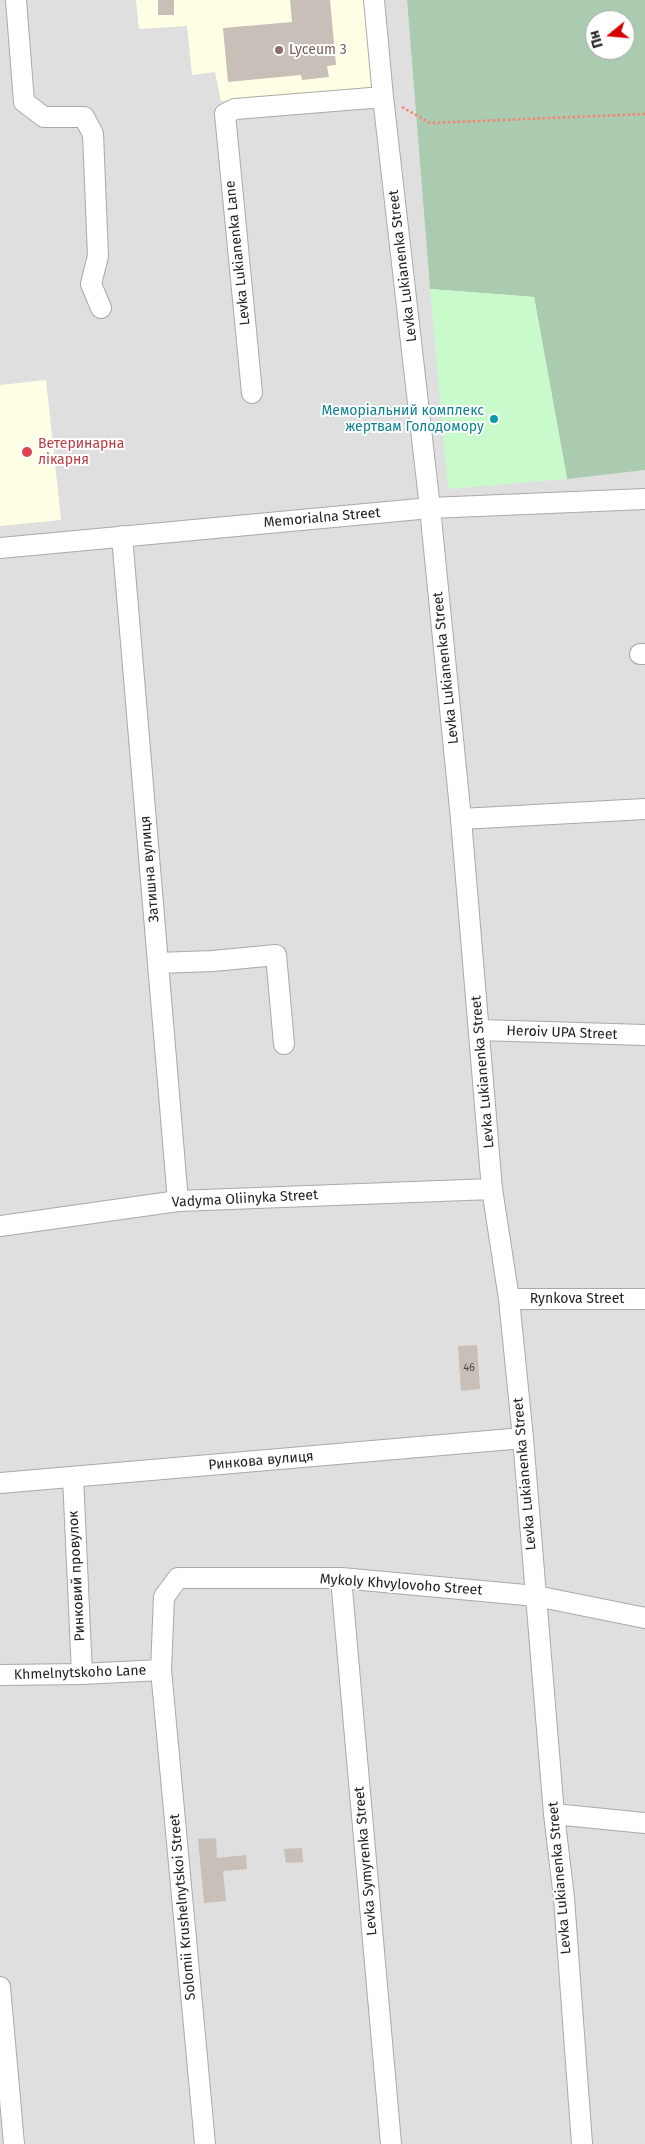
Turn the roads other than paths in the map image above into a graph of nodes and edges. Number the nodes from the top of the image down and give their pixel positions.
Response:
1 (16, 0) edge
2 (374, 0) edge
3 (383, 97) junction
4 (101, 308) dead end
5 (252, 393) dead end
6 (645, 498) edge
7 (430, 508) junction
8 (122, 536) junction
9 (0, 548) edge
10 (645, 809) edge
11 (461, 819) junction
12 (158, 963) junction
13 (480, 1030) junction
14 (645, 1035) edge
15 (284, 1044) dead end
16 (492, 1189) junction
17 (178, 1201) junction
18 (0, 1226) edge
19 (509, 1299) junction
20 (645, 1299) edge
21 (522, 1438) junction
22 (72, 1477) junction
23 (0, 1483) edge
24 (341, 1578) junction
25 (536, 1596) junction
26 (164, 1597) joint
27 (645, 1618) edge
28 (161, 1670) junction
29 (82, 1674) junction
30 (0, 1675) edge
31 (554, 1814) junction
32 (645, 1823) edge
33 (0, 1987) edge
34 (14, 2144) edge
35 (205, 2144) edge
36 (391, 2144) edge
37 (582, 2144) edge

1 - 4 street
2 - 3 street, Levka Lukianenka Street
3 - 5 street, Levka Lukianenka Lane
3 - 7 street, Levka Lukianenka Street
6 - 7 street, Memorialna Street
7 - 8 street, Memorialna Street
7 - 11 street, Levka Lukianenka Street
8 - 9 street, Memorialna Street
8 - 12 street, Затишна вулиця
10 - 11 street
11 - 13 street, Levka Lukianenka Street
12 - 15 street
12 - 17 street, Затишна вулиця
13 - 14 street, Heroiv UPA Street
13 - 16 street, Levka Lukianenka Street
16 - 17 street, Vadyma Oliinyka Street
16 - 19 street, Levka Lukianenka Street
17 - 18 street, Vadyma Oliinyka Street
19 - 20 street, Rynkova Street
19 - 21 street, Levka Lukianenka Street
21 - 22 street, Ринкова вулиця
21 - 25 street, Levka Lukianenka Street
22 - 23 street, Ринкова вулиця
22 - 29 street, Ринковий провулок
24 - 25 street, Mykoly Khvylovoho Street
24 - 26 street, Mykoly Khvylovoho Street
24 - 36 street, Levka Symyrenka Street
25 - 27 street, Mykoly Khvylovoho Street
25 - 31 street, Levka Lukianenka Street
26 - 28 street, Solomii Krushelnytskoi Street
28 - 29 street, Khmelnytskoho Lane
28 - 35 street, Solomii Krushelnytskoi Street
29 - 30 street, Khmelnytskoho Lane
31 - 32 street
31 - 37 street, Levka Lukianenka Street
33 - 34 street

